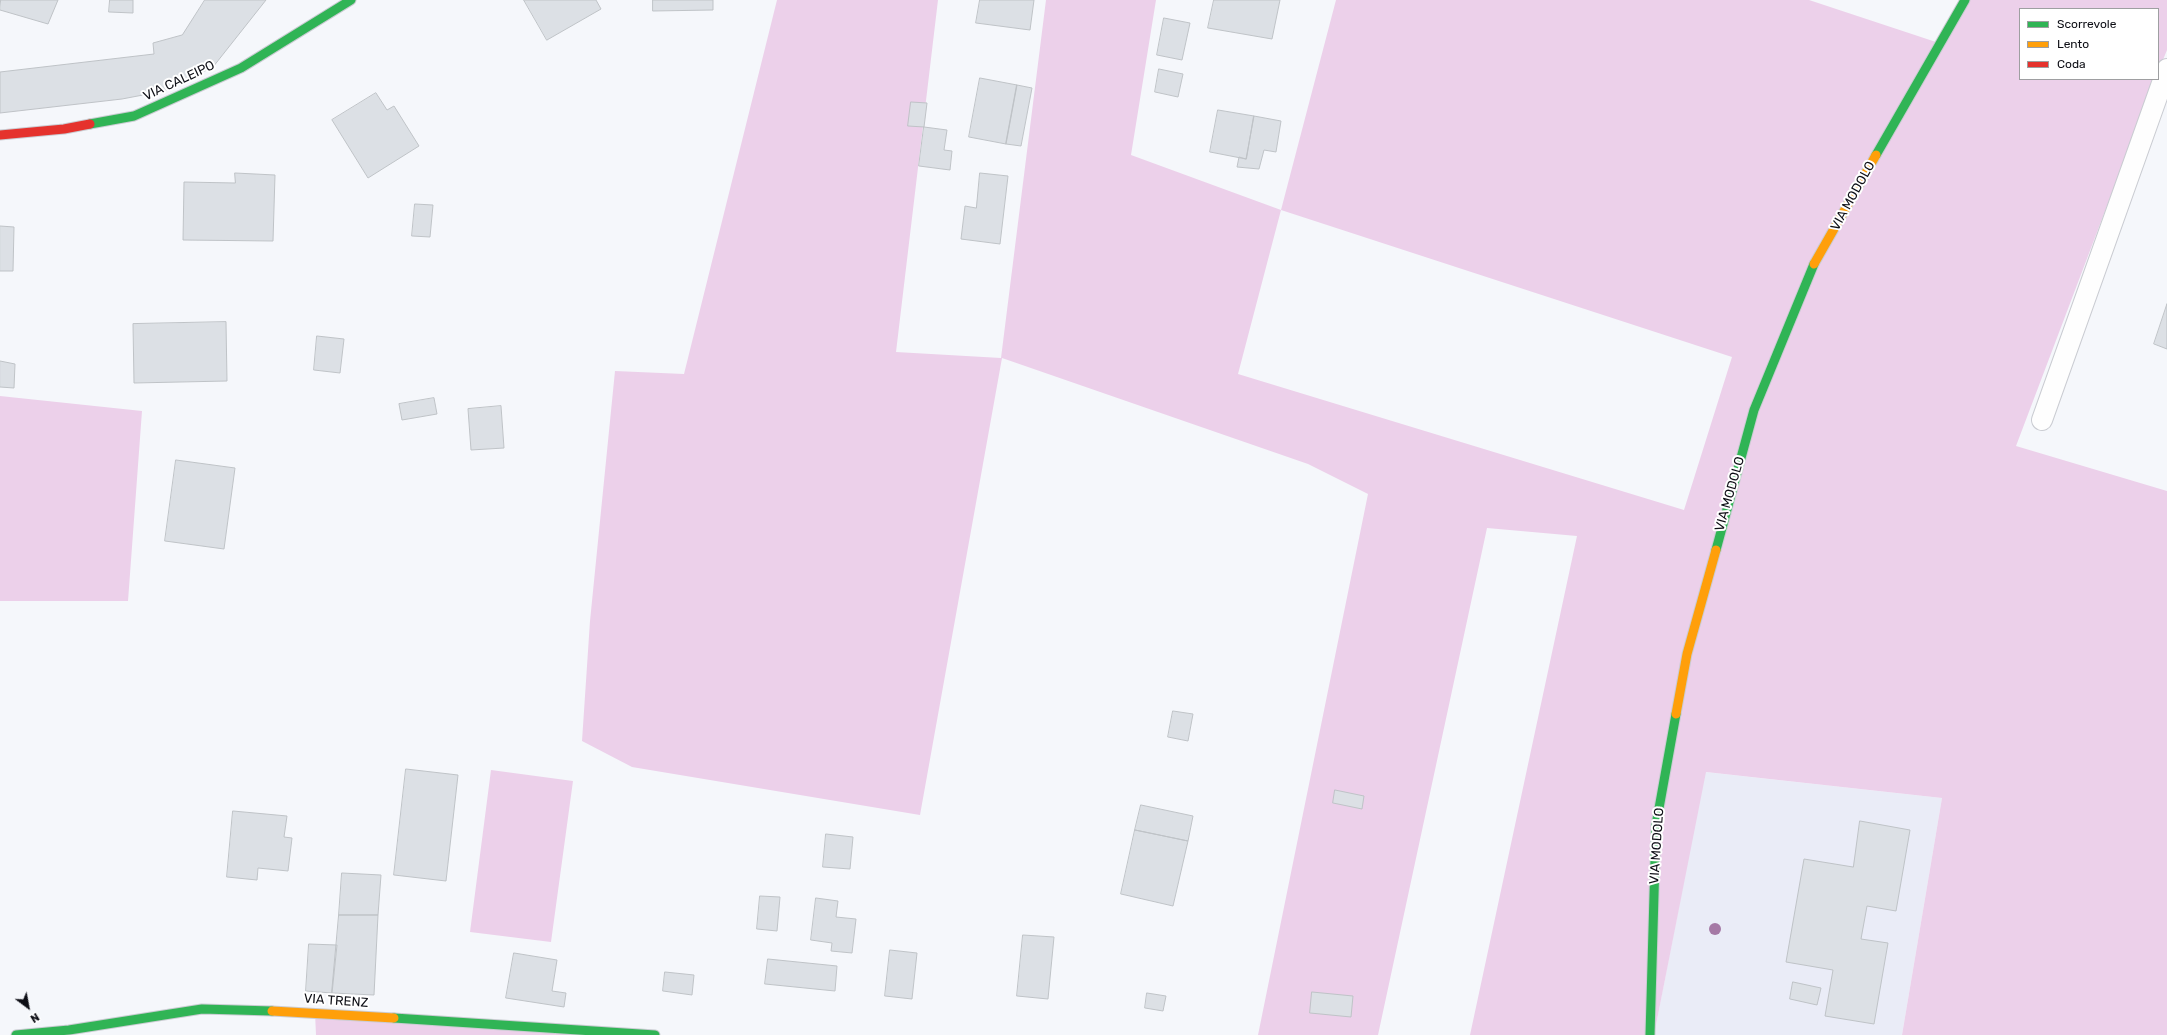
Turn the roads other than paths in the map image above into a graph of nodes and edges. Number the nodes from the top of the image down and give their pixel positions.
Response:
1 (351, 0) edge
2 (1965, 0) edge
3 (2167, 69) edge
4 (0, 134) edge
5 (2042, 420) dead end
6 (16, 1035) edge
7 (655, 1035) edge
8 (1650, 1035) edge

1 - 4 street, VIA CALEIPO
2 - 8 street, VIA MODOLO
3 - 5 lane
6 - 7 street, VIA TRENZ

